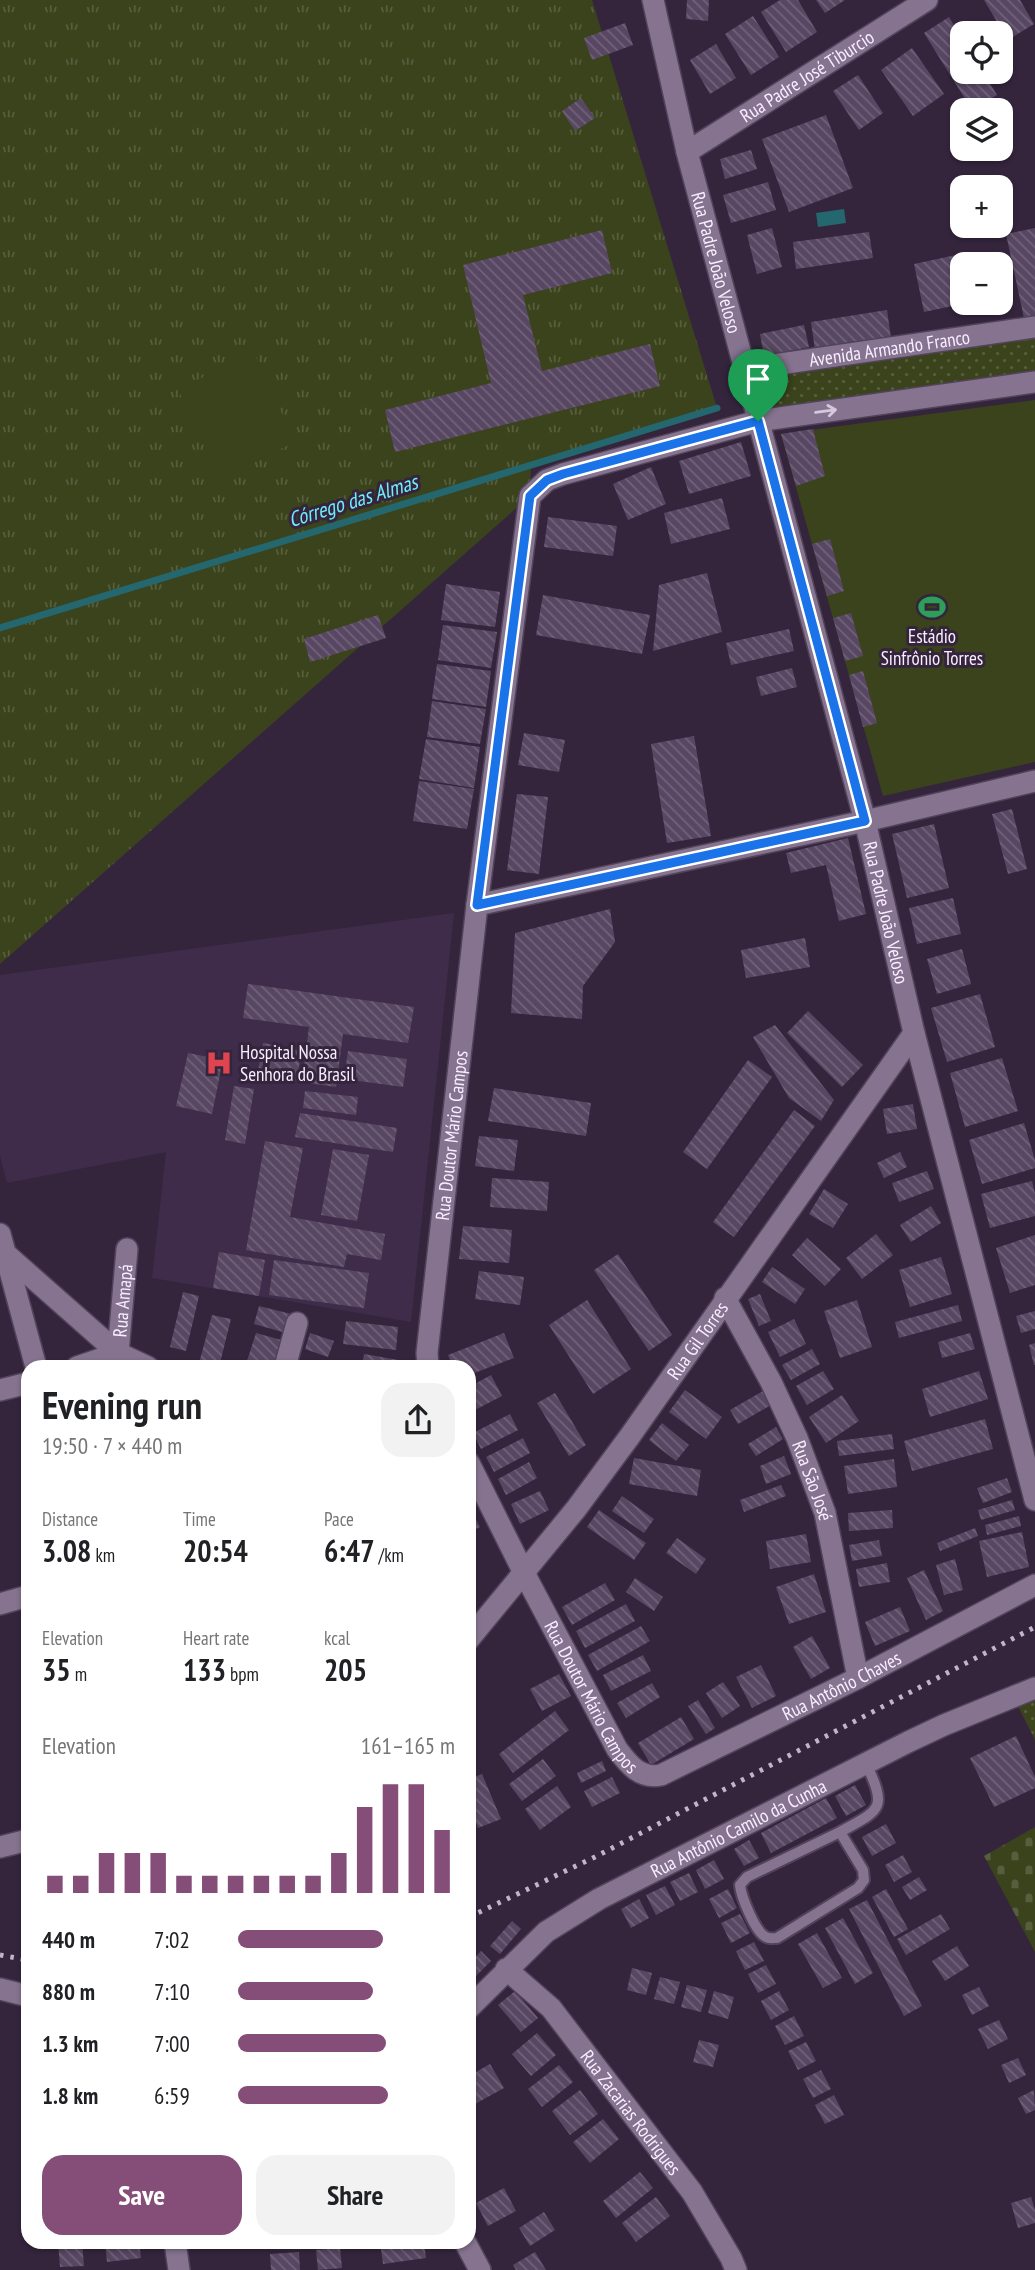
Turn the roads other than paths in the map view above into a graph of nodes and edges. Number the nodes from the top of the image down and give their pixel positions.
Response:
1 (653, 0) edge
2 (927, 0) edge
3 (687, 152) junction
4 (1035, 327) edge
5 (746, 369) junction
6 (1035, 382) edge
7 (758, 421) junction
8 (1035, 781) edge
9 (865, 821) junction
10 (477, 905) junction
11 (914, 1034) junction
12 (0, 1234) edge
13 (127, 1249) dead end
14 (8, 1256) junction
15 (725, 1298) junction
16 (296, 1323) dead end
17 (118, 1353) junction
18 (34, 1360) edge
19 (98, 1360) edge
20 (133, 1360) edge
21 (287, 1360) edge
22 (428, 1360) edge
23 (21, 1385) edge
24 (0, 1390) edge
25 (476, 1479) edge
26 (1035, 1500) edge
27 (523, 1571) junction
28 (1035, 1585) edge
29 (21, 1598) edge
30 (0, 1604) edge
31 (476, 1630) edge
32 (858, 1678) junction
33 (1035, 1688) edge
34 (866, 1763) junction
35 (643, 1775) joint
36 (840, 1832) junction
37 (21, 1842) edge
38 (0, 1847) edge
39 (506, 1969) junction
40 (0, 1989) edge
41 (21, 1994) edge
42 (476, 2001) edge
43 (176, 2249) edge
44 (468, 2249) edge
45 (178, 2270) edge
46 (480, 2270) edge
47 (736, 2270) edge

1 - 3 street, Rua Padre João Veloso
2 - 3 street, Rua Padre José Tiburcio
3 - 5 street, Rua Padre João Veloso
4 - 5 street, Avenida Armando Franco
5 - 7 street, Rua Padre João Veloso
7 -> 6 street
7 - 9 street, Rua Padre João Veloso
7 - 10 street, Rua Doutor Mário Campos
8 - 9 street
9 - 10 street
9 - 11 street, Rua Padre João Veloso
10 - 22 street, Rua Doutor Mário Campos
11 - 15 street, Rua Gil Torres
11 - 26 street, Rua Padre João Veloso
12 - 14 street
13 - 17 street, Rua Amapá
14 - 17 street
14 - 18 street
15 - 27 street, Rua Gil Torres
15 - 32 street, Rua São José
16 - 21 street
17 - 19 street
17 - 20 street
23 - 24 street
25 - 27 street, Rua Doutor Mário Campos
27 - 31 street, Rua Gil Torres
27 - 35 street, Rua Doutor Mário Campos
28 - 32 street, Rua Antônio Chaves
29 - 30 street
32 - 35 street, Rua Antônio Chaves
33 - 34 street, Rua Antônio Camilo da Cunha
34 - 36 lane
34 - 39 street, Rua Antônio Camilo da Cunha
36 - 36 lane
37 - 38 street
39 - 42 street, Rua Antônio Camilo da Cunha
39 - 47 street, Rua Zacarias Rodrigues
40 - 41 street
43 - 45 street
44 - 46 street

